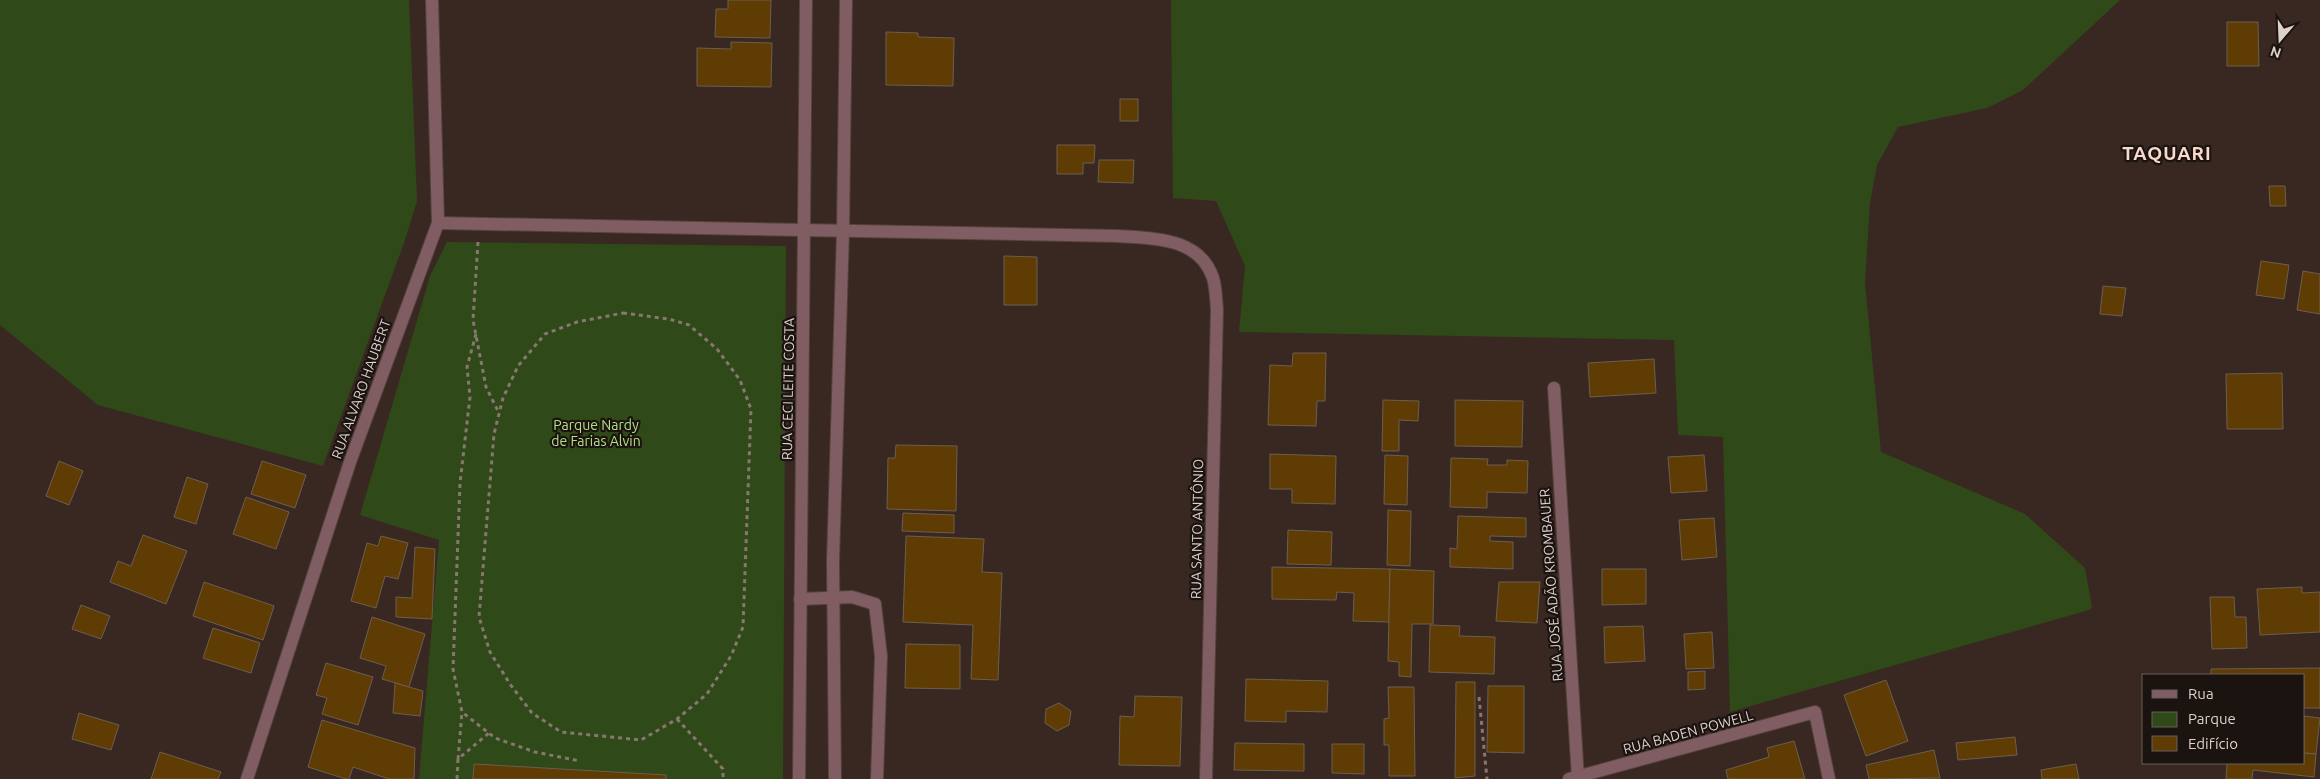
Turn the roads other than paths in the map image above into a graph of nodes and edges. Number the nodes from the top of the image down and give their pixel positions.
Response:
1 (432, 0) edge
2 (806, 0) edge
3 (846, 0) edge
4 (438, 223) junction
5 (805, 231) junction
6 (843, 231) junction
7 (1554, 388) dead end
8 (833, 598) junction
9 (800, 599) junction
10 (247, 779) edge
11 (799, 779) edge
12 (835, 779) edge
13 (877, 779) edge
14 (1206, 779) edge
15 (1575, 779) edge
16 (1829, 779) edge

1 - 4 street, RUA ALVARO HAUBERT
2 - 5 street, RUA CECI LEITE COSTA
3 - 6 street
4 - 5 street
4 - 10 street, RUA ALVARO HAUBERT
5 - 6 street
5 - 9 street, RUA CECI LEITE COSTA
6 - 8 street
6 - 14 street, RUA SANTO ANTÔNIO
7 - 15 street, RUA JOSÉ ADÃO KROMBAUER
8 - 9 street
8 - 12 street
8 - 13 street
9 - 11 street, RUA CECI LEITE COSTA
15 - 16 street, RUA BADEN POWELL

